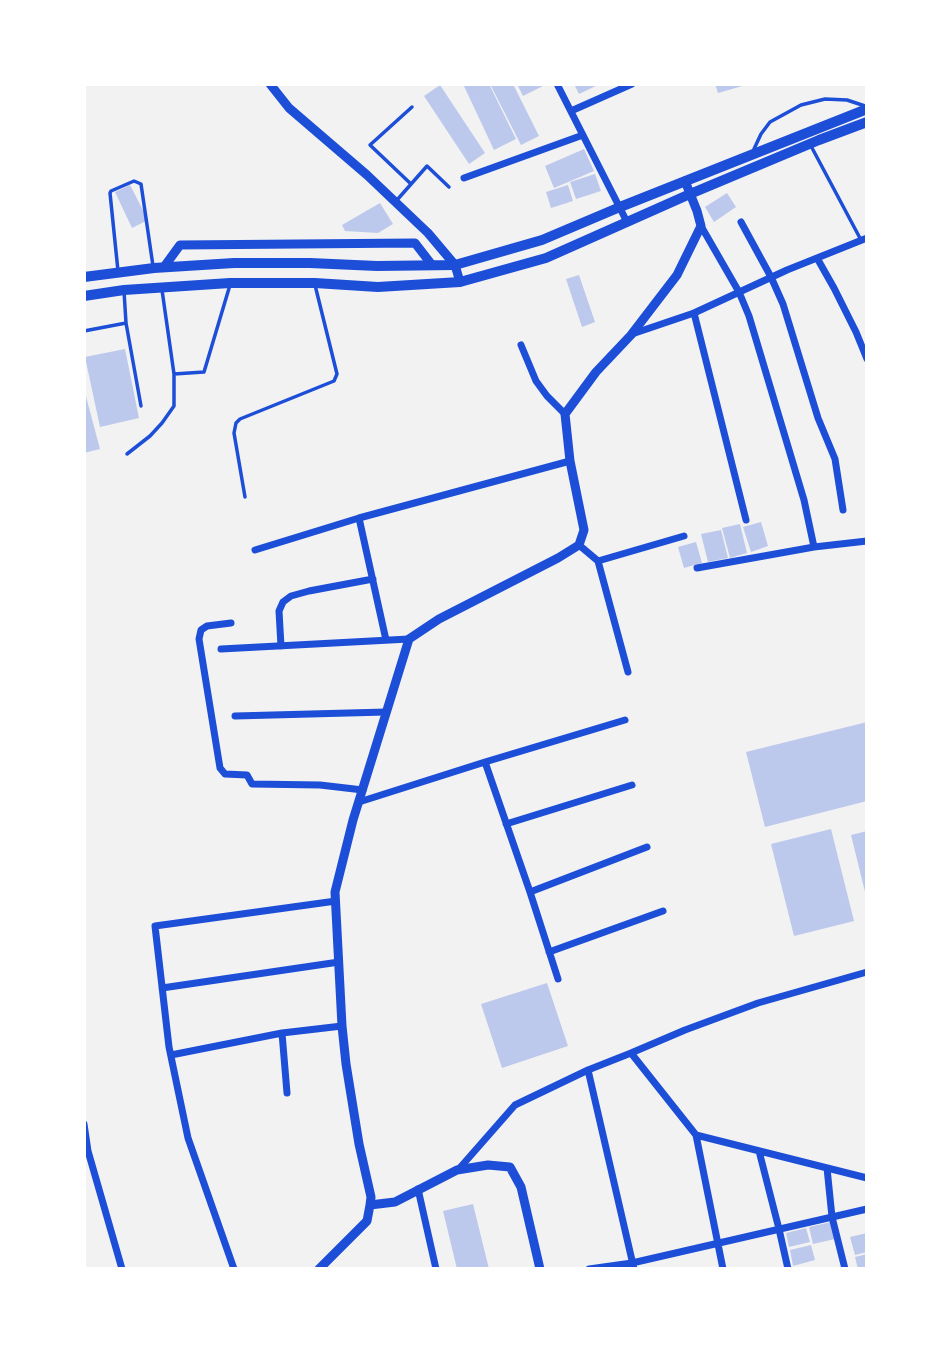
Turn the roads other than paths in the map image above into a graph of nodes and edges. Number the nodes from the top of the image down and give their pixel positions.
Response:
1 (270, 84) edge
2 (557, 84) edge
3 (632, 84) edge
4 (412, 107) dead end
5 (867, 108) edge
6 (571, 111) junction
7 (867, 122) edge
8 (583, 135) junction
9 (810, 144) junction
10 (752, 154) junction
11 (464, 178) dead end
12 (685, 181) junction
13 (411, 184) junction
14 (449, 187) dead end
15 (690, 194) junction
16 (395, 201) junction
17 (620, 206) junction
18 (627, 222) junction
19 (741, 222) dead end
20 (701, 226) junction
21 (864, 239) edge
22 (817, 258) junction
23 (432, 265) junction
24 (455, 265) junction
25 (159, 267) junction
26 (119, 272) junction
27 (84, 277) edge
28 (771, 277) junction
29 (460, 282) junction
30 (230, 283) junction
31 (315, 283) junction
32 (161, 287) junction
33 (124, 290) junction
34 (739, 292) junction
35 (84, 296) edge
36 (694, 313) junction
37 (126, 323) junction
38 (84, 331) edge
39 (631, 335) junction
40 (521, 345) dead end
41 (867, 359) edge
42 (174, 374) junction
43 (141, 406) dead end
44 (565, 414) junction
45 (127, 454) dead end
46 (570, 461) junction
47 (245, 497) dead end
48 (843, 510) dead end
49 (359, 518) junction
50 (746, 520) dead end
51 (684, 536) dead end
52 (867, 541) edge
53 (579, 545) junction
54 (814, 547) junction
55 (254, 550) dead end
56 (598, 561) junction
57 (696, 568) dead end
58 (373, 579) junction
59 (231, 623) dead end
60 (409, 639) junction
61 (386, 640) junction
62 (281, 646) junction
63 (221, 649) dead end
64 (628, 672) dead end
65 (386, 712) junction
66 (236, 716) dead end
67 (625, 720) dead end
68 (485, 762) junction
69 (632, 785) dead end
70 (362, 790) junction
71 (359, 802) junction
72 (506, 824) junction
73 (647, 847) dead end
74 (530, 892) junction
75 (336, 901) junction
76 (663, 911) dead end
77 (549, 952) junction
78 (340, 962) junction
79 (867, 972) edge
80 (558, 979) dead end
81 (162, 988) junction
82 (342, 1026) junction
83 (282, 1033) junction
84 (631, 1053) junction
85 (171, 1055) junction
86 (588, 1070) junction
87 (287, 1093) dead end
88 (84, 1124) edge
89 (696, 1135) junction
90 (758, 1151) junction
91 (827, 1168) junction
92 (457, 1170) junction
93 (867, 1178) edge
94 (418, 1189) junction
95 (370, 1205) junction
96 (867, 1209) edge
97 (832, 1217) junction
98 (779, 1229) junction
99 (718, 1243) junction
100 (633, 1266) edge
101 (122, 1269) edge
102 (234, 1269) edge
103 (318, 1269) edge
104 (436, 1269) edge
105 (540, 1269) edge
106 (589, 1269) edge
107 (723, 1269) edge
108 (788, 1269) edge
109 (845, 1269) edge

1 - 16 street
2 - 6 street
3 - 6 street
4 - 13 lane
5 - 10 main road
5 - 10 lane
6 - 8 street
7 - 9 main road
8 - 11 street
8 - 17 street
9 - 15 main road
9 - 21 lane
10 - 12 main road
12 - 15 street
12 - 17 main road
13 - 14 lane
13 - 16 lane
15 - 18 main road
15 - 20 street
16 - 24 street
17 - 18 street
17 - 24 main road
18 - 29 main road
19 - 28 street
20 - 34 street
20 - 39 street
21 - 22 street
22 - 28 street
22 - 41 street
23 - 24 main road
23 - 25 main road
23 - 25 street
24 - 29 street
25 - 26 main road
25 - 26 lane
26 - 27 main road
28 - 34 street
28 - 48 street
29 - 31 main road
30 - 31 main road
30 - 32 main road
30 - 42 lane
31 - 47 lane
32 - 33 main road
32 - 42 lane
33 - 35 main road
33 - 37 lane
34 - 36 street
34 - 54 street
36 - 39 street
36 - 50 street
37 - 38 lane
37 - 43 lane
39 - 44 street
40 - 44 street
42 - 45 lane
44 - 46 street
46 - 49 street
46 - 53 street
49 - 55 street
49 - 58 street
51 - 56 street
52 - 54 street
53 - 56 street
53 - 60 street
54 - 57 street
56 - 64 street
58 - 61 street
58 - 62 street
59 - 70 street
60 - 61 street
60 - 65 street
61 - 62 street
62 - 63 street
65 - 66 street
65 - 70 street
67 - 68 street
68 - 71 street
68 - 72 street
69 - 72 street
70 - 71 street
71 - 75 street
72 - 74 street
73 - 74 street
74 - 77 street
75 - 78 street
75 - 81 street
76 - 77 street
77 - 80 street
78 - 81 street
78 - 82 street
79 - 84 street
81 - 85 street
82 - 83 street
82 - 95 street
83 - 85 street
83 - 87 street
84 - 86 street
84 - 89 street
85 - 102 street
86 - 92 street
86 - 100 street
88 - 101 street
89 - 90 street
89 - 99 street
90 - 91 street
90 - 98 street
91 - 93 street
91 - 97 street
92 - 94 street
92 - 105 street
94 - 95 street
94 - 104 street
95 - 103 street
96 - 97 street
97 - 98 street
97 - 109 street
98 - 99 street
98 - 108 street
99 - 100 street
99 - 107 street
100 - 106 street

